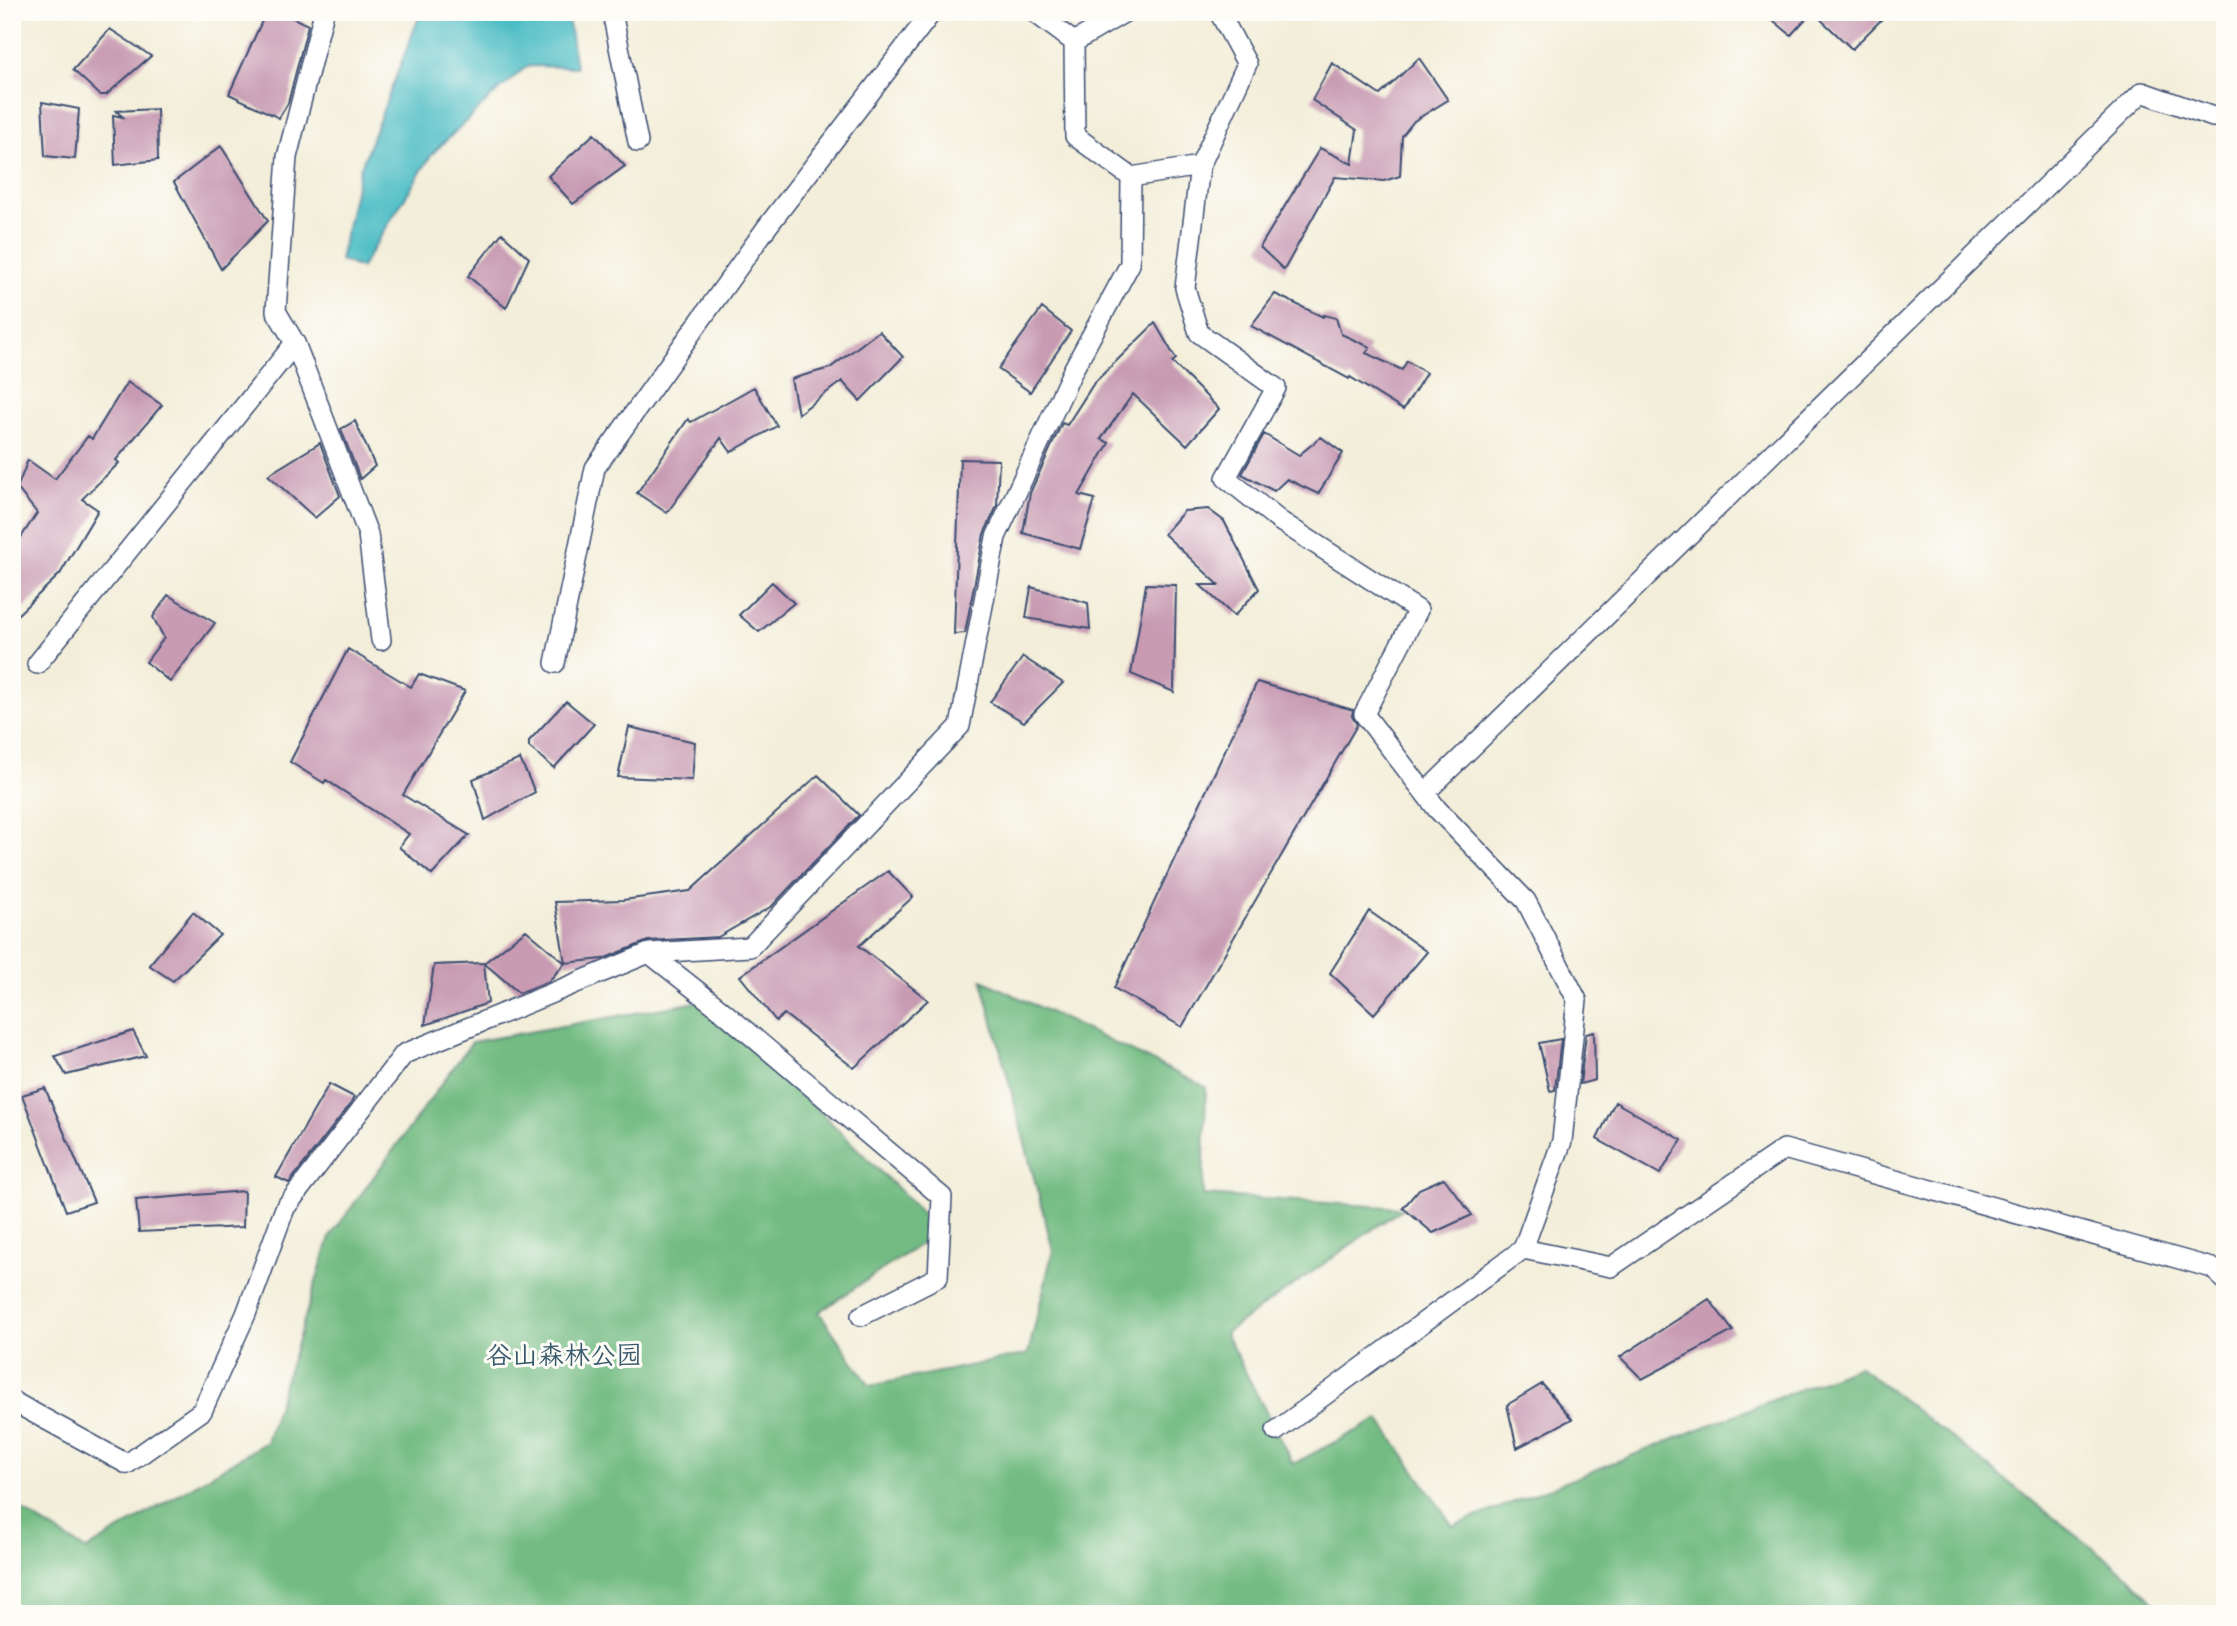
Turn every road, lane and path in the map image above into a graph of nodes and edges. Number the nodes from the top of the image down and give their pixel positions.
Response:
1 (324, 12) edge
2 (612, 12) edge
3 (932, 12) edge
4 (1034, 12) edge
5 (1125, 12) edge
6 (1219, 12) edge
7 (1074, 42) junction
8 (2225, 117) edge
9 (638, 142) dead end
10 (1200, 166) junction
11 (1131, 177) junction
12 (295, 343) junction
13 (382, 640) dead end
14 (555, 663) dead end
15 (37, 664) dead end
16 (1425, 793) junction
17 (649, 953) junction
18 (1523, 1249) junction
19 (2225, 1280) edge
20 (860, 1316) dead end
21 (12, 1401) edge
22 (1276, 1431) dead end

1 - 12 street
2 - 9 street
3 - 14 street
4 - 7 street
5 - 7 street
6 - 10 street
7 - 11 street
8 - 16 street
10 - 11 street
10 - 16 street
11 - 17 street
12 - 13 street
12 - 15 street
16 - 18 street
17 - 20 street
17 - 21 street
18 - 19 street
18 - 22 street

